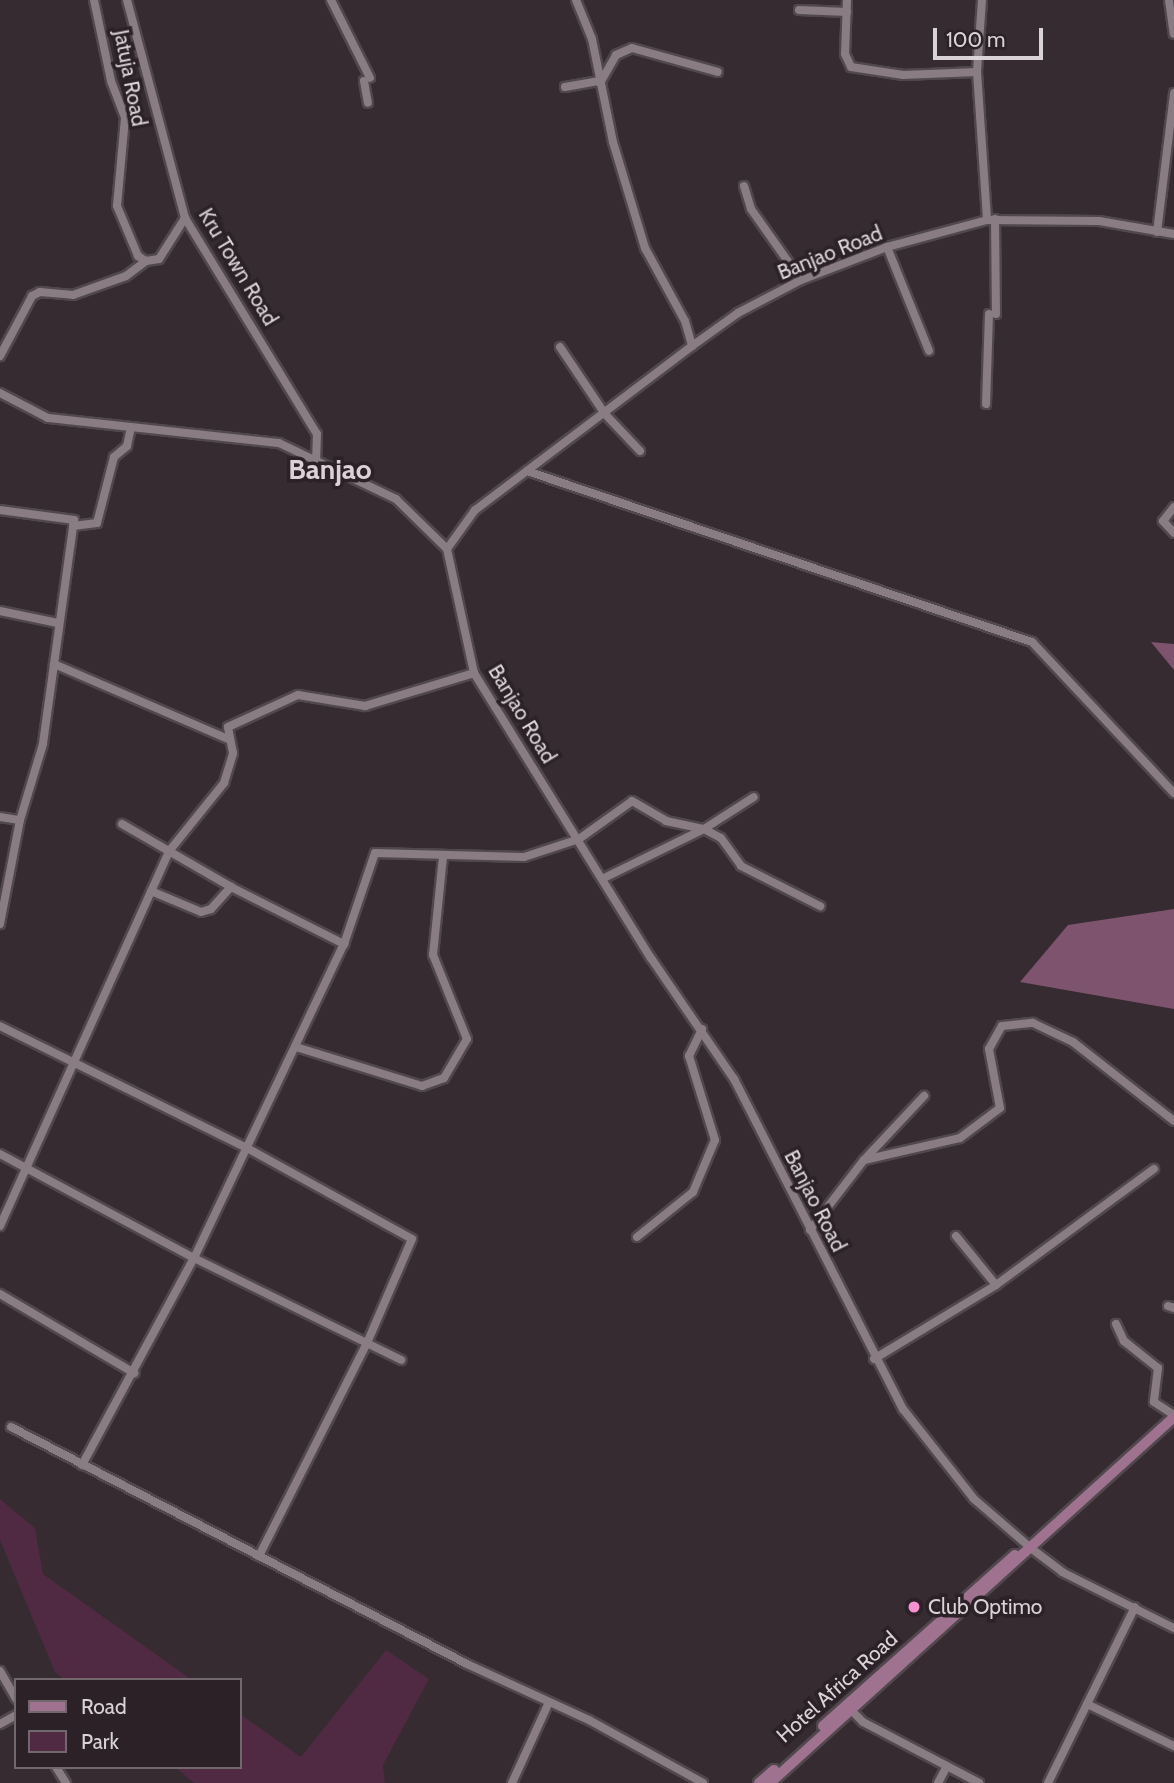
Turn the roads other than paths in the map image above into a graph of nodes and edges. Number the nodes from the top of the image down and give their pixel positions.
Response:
1 (94, 0) edge
2 (128, 0) edge
3 (331, 0) edge
4 (576, 0) edge
5 (847, 0) edge
6 (982, 0) edge
7 (1169, 0) edge
8 (799, 10) dead end
9 (847, 12) junction
10 (1174, 34) edge
11 (718, 72) dead end
12 (977, 72) junction
13 (600, 82) junction
14 (565, 88) dead end
15 (1174, 93) edge
16 (368, 103) dead end
17 (744, 186) dead end
18 (185, 218) junction
19 (991, 219) junction
20 (1157, 232) junction
21 (1174, 234) edge
22 (887, 247) junction
23 (146, 261) junction
24 (801, 280) junction
25 (692, 346) junction
26 (560, 347) dead end
27 (929, 351) dead end
28 (0, 356) edge
29 (0, 393) edge
30 (986, 404) dead end
31 (605, 414) junction
32 (131, 427) junction
33 (639, 452) dead end
34 (316, 461) junction
35 (527, 471) junction
36 (1174, 507) edge
37 (0, 510) edge
38 (73, 526) junction
39 (1174, 533) edge
40 (447, 549) junction
41 (0, 611) edge
42 (58, 623) junction
43 (54, 664) junction
44 (474, 673) junction
45 (228, 739) junction
46 (1174, 793) edge
47 (754, 797) dead end
48 (0, 817) edge
49 (20, 820) junction
50 (122, 824) dead end
51 (704, 829) junction
52 (579, 839) junction
53 (170, 850) junction
54 (443, 856) junction
55 (604, 878) junction
56 (231, 887) junction
57 (151, 891) junction
58 (820, 906) dead end
59 (0, 924) edge
60 (344, 944) junction
61 (0, 1026) edge
62 (702, 1029) junction
63 (296, 1047) junction
64 (74, 1064) junction
65 (924, 1096) dead end
66 (1174, 1121) edge
67 (247, 1149) junction
68 (0, 1154) edge
69 (864, 1160) junction
70 (30, 1167) junction
71 (1154, 1169) dead end
72 (0, 1226) edge
73 (810, 1230) junction
74 (956, 1236) dead end
75 (637, 1237) dead end
76 (194, 1258) junction
77 (996, 1285) junction
78 (0, 1294) edge
79 (1116, 1324) dead end
80 (367, 1343) junction
81 (874, 1359) junction
82 (401, 1360) dead end
83 (134, 1373) junction
84 (1174, 1416) edge
85 (11, 1427) dead end
86 (82, 1465) junction
87 (1032, 1544) junction
88 (259, 1556) junction
89 (1135, 1607) junction
90 (1174, 1628) edge
91 (0, 1671) edge
92 (875, 1683) junction
93 (14, 1696) edge
94 (549, 1702) junction
95 (1087, 1704) junction
96 (851, 1710) junction
97 (1174, 1746) edge
98 (947, 1766) junction
99 (512, 1783) edge
100 (703, 1783) edge
101 (760, 1783) edge
102 (770, 1783) edge
103 (938, 1783) edge
104 (979, 1783) edge
105 (1048, 1783) edge

1 - 23 street, Jatuja Road
2 - 18 street, Kru Town Road
3 - 16 street
4 - 13 street
5 - 9 street
6 - 12 street
7 - 10 street
8 - 9 street
9 - 12 street
11 - 13 street
12 - 19 street
13 - 14 street
13 - 25 street
15 - 20 street
17 - 24 street
18 - 23 street
18 - 34 street, Kru Town Road
19 - 20 street, Banjao Road
19 - 22 street, Banjao Road
19 - 30 street
20 - 21 street, Banjao Road
22 - 24 street, Banjao Road
22 - 27 street
23 - 28 street
24 - 25 street, Banjao Road
25 - 31 street, Banjao Road
26 - 31 street
29 - 32 street
31 - 33 street
31 - 35 street, Banjao Road
32 - 34 street
32 - 38 street
34 - 40 street
35 - 40 street, Banjao Road
35 - 46 street
36 - 39 street
37 - 38 street
38 - 42 street
40 - 44 street, Banjao Road
41 - 42 street
42 - 43 street
43 - 45 street
43 - 49 street
44 - 45 street
44 - 52 street, Banjao Road
45 - 53 street
47 - 51 street
48 - 49 street
49 - 59 street
50 - 53 street
51 - 52 street
51 - 55 street
51 - 58 street
52 - 54 street
52 - 55 street, Banjao Road
53 - 56 street
53 - 57 street
54 - 60 street
54 - 63 street
55 - 62 street, Banjao Road
56 - 57 street
56 - 60 street
57 - 64 street
60 - 63 street
61 - 64 street
62 - 73 street, Banjao Road
62 - 75 street
63 - 67 street
64 - 67 street
64 - 70 street
65 - 69 street
66 - 69 street
67 - 76 street
67 - 80 street
68 - 70 street
69 - 73 street
70 - 72 street
70 - 76 street
71 - 77 street
73 - 81 street, Banjao Road
74 - 77 street
76 - 80 street
76 - 83 street
77 - 81 street
78 - 83 street
79 - 84 street
80 - 82 street
80 - 88 street
81 - 87 street, Banjao Road
83 - 86 street
84 - 87 street, Hotel Africa Road
85 - 86 street
86 - 88 street
87 - 89 street, Banjao Road
87 - 92 street, Hotel Africa Road
88 - 94 street
89 - 90 street, Banjao Road
89 - 95 street
91 - 93 street
92 - 96 street, Hotel Africa Road
92 - 101 street, Hotel Africa Road
94 - 99 street
94 - 100 street
95 - 97 street
95 - 105 street
96 - 98 street
96 - 102 street, Hotel Africa Road
98 - 103 street
98 - 104 street

